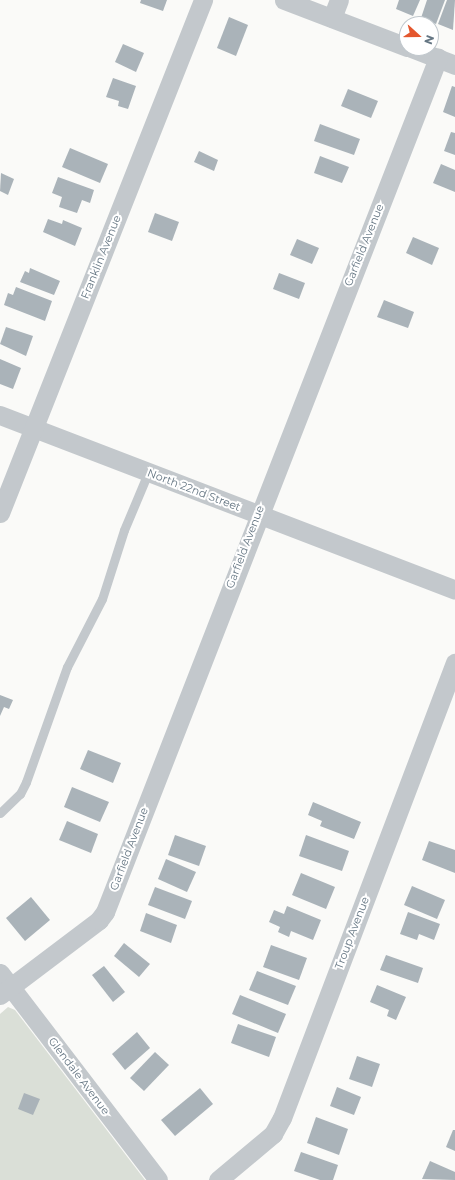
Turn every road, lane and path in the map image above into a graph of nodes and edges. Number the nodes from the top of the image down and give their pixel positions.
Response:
1 (203, 0) edge
2 (284, 0) edge
3 (339, 0) edge
4 (332, 18) junction
5 (399, 43) edge
6 (433, 56) edge
7 (446, 61) edge
8 (0, 415) edge
9 (34, 427) junction
10 (148, 472) junction
11 (0, 513) edge
12 (258, 515) junction
13 (455, 590) edge
14 (455, 663) edge
15 (0, 813) edge
16 (4, 985) edge
17 (158, 1180) edge
18 (218, 1180) edge

1 - 9 street, Franklin Avenue
2 - 4 street
3 - 4 street
4 - 5 street
6 - 7 street
7 - 12 street, Garfield Avenue
8 - 9 street, North 22nd Street
9 - 10 street, North 22nd Street
9 - 11 street, Franklin Avenue
10 - 12 street, North 22nd Street
10 - 15 lane
12 - 13 street, North 22nd Street
12 - 16 street, Garfield Avenue
14 - 18 street, Troup Avenue
16 - 17 street, Glendale Avenue

